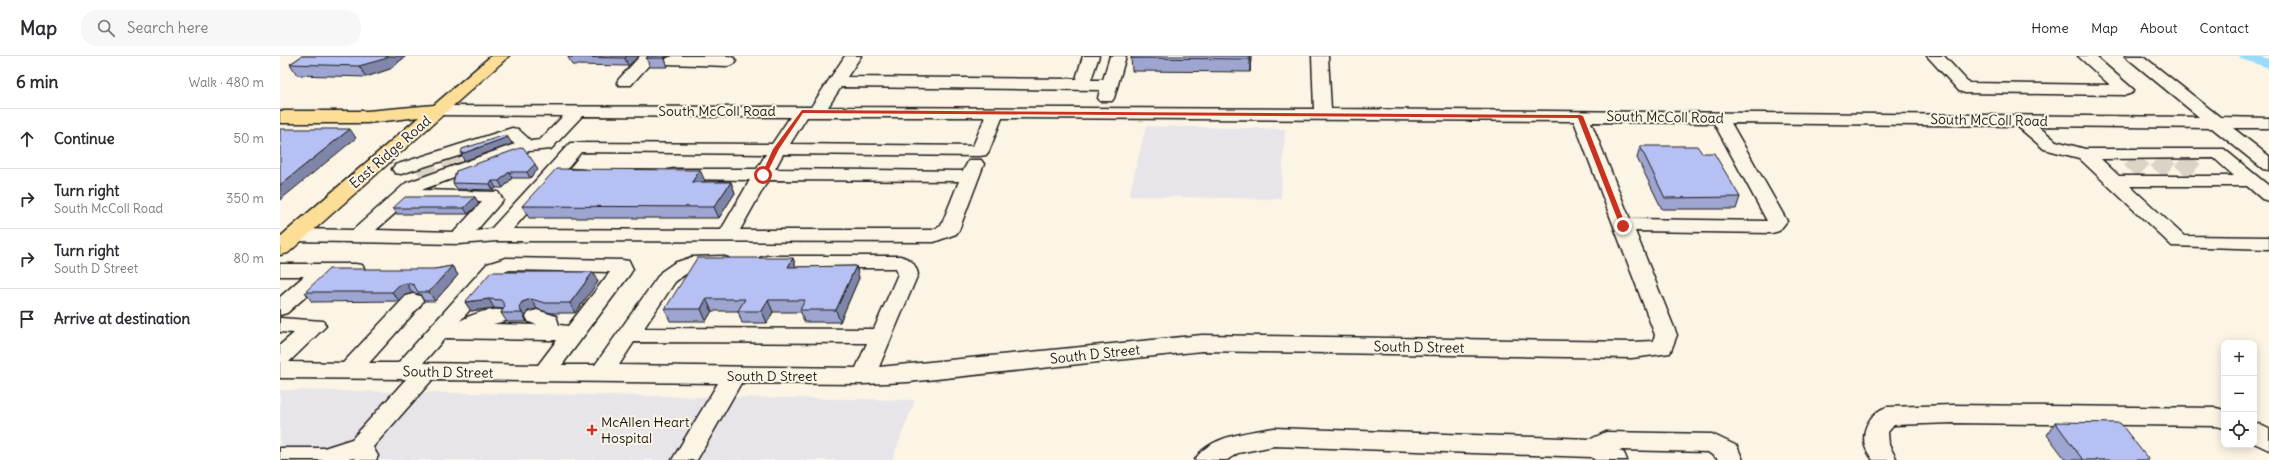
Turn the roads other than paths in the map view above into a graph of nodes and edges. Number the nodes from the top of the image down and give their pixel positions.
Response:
1 (501, 56) edge
2 (853, 56) edge
3 (1091, 56) edge
4 (1118, 56) edge
5 (1320, 56) edge
6 (1935, 56) edge
7 (2086, 56) edge
8 (2133, 56) edge
9 (656, 60) edge
10 (728, 61) dead end
11 (625, 82) dead end
12 (836, 82) junction
13 (1082, 84) junction
14 (1110, 85) junction
15 (2066, 90) junction
16 (280, 103) edge
17 (438, 110) junction
18 (577, 111) junction
19 (809, 112) junction
20 (995, 113) junction
21 (1100, 113) junction
22 (1323, 114) junction
23 (1580, 116) junction
24 (280, 117) edge
25 (1720, 118) junction
26 (2022, 121) junction
27 (2096, 121) junction
28 (2216, 122) junction
29 (2269, 123) edge
30 (545, 145) junction
31 (576, 147) junction
32 (776, 149) junction
33 (980, 151) junction
34 (2086, 154) junction
35 (375, 165) junction
36 (2269, 165) edge
37 (401, 169) junction
38 (428, 170) junction
39 (2185, 170) junction
40 (552, 174) junction
41 (599, 174) edge
42 (654, 174) edge
43 (763, 175) junction
44 (971, 176) junction
45 (2114, 181) junction
46 (2251, 181) junction
47 (408, 192) junction
48 (2269, 195) edge
49 (1623, 226) junction
50 (497, 235) junction
51 (358, 236) junction
52 (727, 236) junction
53 (459, 238) junction
54 (287, 242) edge
55 (2269, 243) edge
56 (280, 270) edge
57 (324, 270) junction
58 (370, 270) edge
59 (413, 301) dead end
60 (280, 308) edge
61 (498, 316) dead end
62 (280, 325) edge
63 (448, 331) junction
64 (575, 333) junction
65 (628, 335) junction
66 (881, 336) junction
67 (280, 358) edge
68 (280, 370) edge
69 (349, 370) junction
70 (402, 372) junction
71 (426, 372) junction
72 (544, 373) junction
73 (601, 374) junction
74 (734, 376) junction
75 (864, 376) junction
76 (2221, 418) edge
77 (2257, 433) edge
78 (2269, 440) edge
79 (361, 454) edge
80 (1605, 454) edge
81 (280, 457) edge
82 (325, 459) edge
83 (684, 460) edge
84 (1207, 460) edge
85 (1731, 460) edge
86 (1885, 460) edge

1 - 17 main road, East Ridge Road
2 - 12 street
3 - 13 street
4 - 14 street
5 - 22 street
6 - 15 street
7 - 15 street
8 - 28 street
9 - 10 street
9 - 11 street
12 - 13 street
12 - 19 street
13 - 14 street
14 - 21 street
15 - 27 street
16 - 17 main road, South McColl Road
17 - 18 street, South McColl Road
17 - 24 main road, South McColl Road
17 - 35 main road, East Ridge Road
18 - 19 street, South McColl Road
18 - 30 street
19 - 20 street, South McColl Road
19 - 32 street
20 - 21 street, South McColl Road
20 - 33 street
21 - 22 street, South McColl Road
22 - 23 street, South McColl Road
23 - 25 street, South McColl Road
23 - 49 street, South D Street
25 - 26 street, South McColl Road
25 - 49 street
26 - 27 street, South McColl Road
26 - 34 street
27 - 28 street, South McColl Road
28 - 29 street, South McColl Road
28 - 36 street
30 - 31 street
30 - 38 street
31 - 32 street
31 - 40 street
32 - 33 street
32 - 43 street
33 - 44 street
34 - 39 street
34 - 45 street
35 - 37 street
35 - 54 main road, East Ridge Road
37 - 38 street
37 - 47 street
38 - 47 street
39 - 45 street
39 - 46 street
39 - 46 street
40 - 41 street
40 - 50 street
42 - 43 street
43 - 44 street
43 - 52 street
44 - 52 street
45 - 55 street
46 - 48 street
47 - 51 street
47 - 53 street
49 - 75 street, South D Street
50 - 52 street
50 - 53 street
51 - 53 street
51 - 54 street
56 - 57 street
57 - 58 street
57 - 60 street
59 - 69 street
61 - 63 street
62 - 67 street
63 - 64 street
63 - 64 street
63 - 70 street
64 - 72 street
65 - 66 street
65 - 66 street
65 - 73 street
66 - 75 street
68 - 69 street, South D Street
69 - 70 street, South D Street
70 - 71 street, South D Street
71 - 72 street, South D Street
71 - 79 street
72 - 73 street, South D Street
73 - 74 street, South D Street
74 - 75 street, South D Street
74 - 83 street
76 - 86 street
77 - 78 street
79 - 82 street
80 - 84 street
80 - 85 street
81 - 82 street

